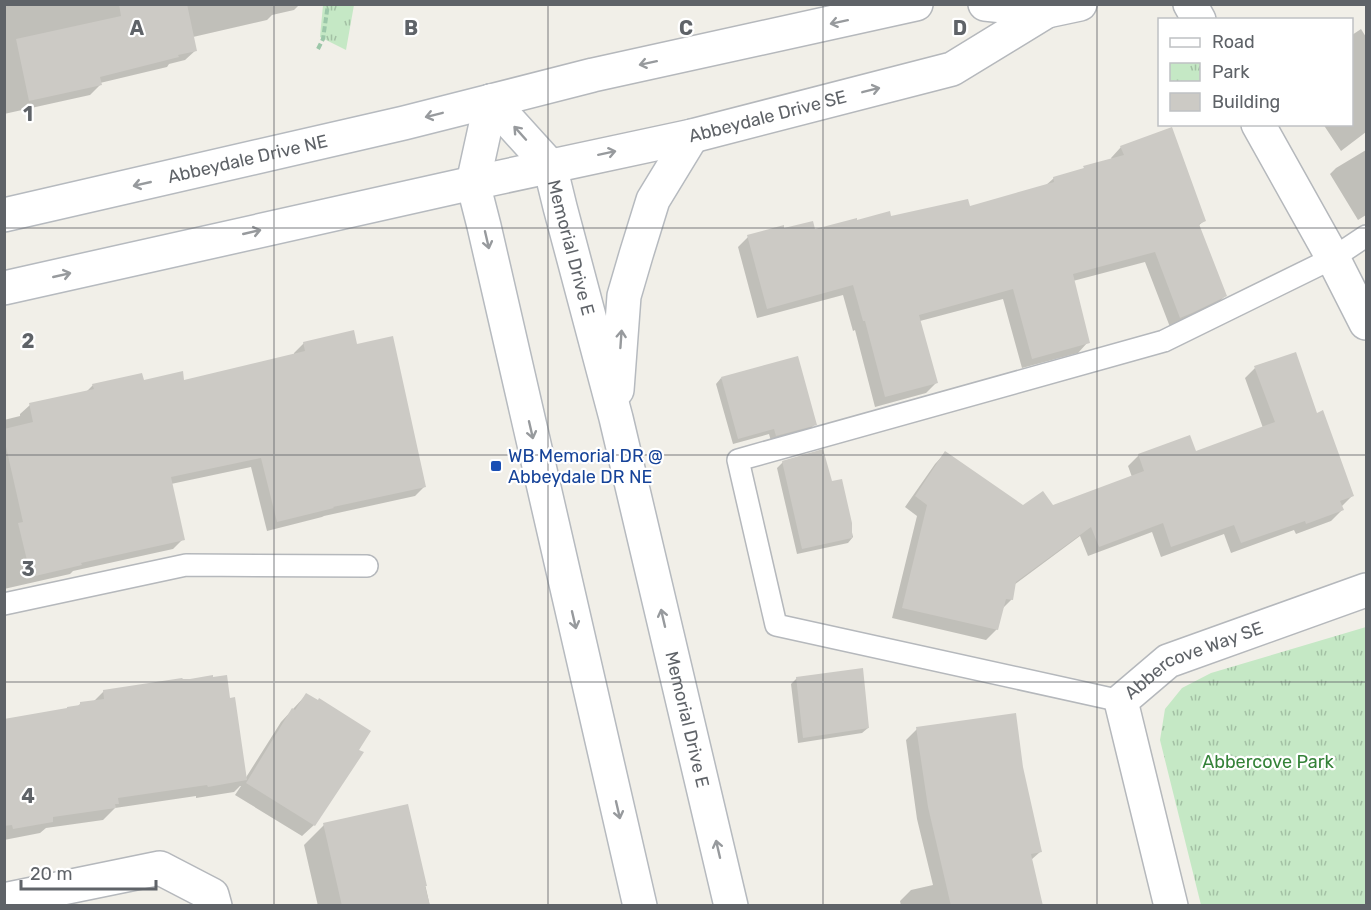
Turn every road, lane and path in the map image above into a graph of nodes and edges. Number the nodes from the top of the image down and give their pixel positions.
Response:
1 (328, 4) edge
2 (916, 4) edge
3 (985, 4) edge
4 (1080, 4) edge
5 (1190, 4) edge
6 (1047, 10) junction
7 (1198, 18) edge
8 (318, 49) dead end
9 (491, 100) junction
10 (1259, 126) edge
11 (692, 136) junction
12 (550, 166) junction
13 (473, 183) junction
14 (4, 216) edge
15 (1366, 237) edge
16 (1333, 258) junction
17 (4, 288) edge
18 (1366, 323) edge
19 (616, 418) junction
20 (367, 566) dead end
21 (1366, 590) edge
22 (4, 604) edge
23 (1121, 701) junction
24 (4, 900) edge
25 (215, 906) edge
26 (640, 906) edge
27 (731, 906) edge
28 (1171, 906) edge

1 - 8 path
2 -> 9 street
3 - 6 street, Abbeydale Drive SE
4 - 6 street, Abbeydale Drive SE
5 - 7 street
11 -> 6 street, Abbeydale Drive SE
12 -> 9 street, Memorial Drive E
9 - 13 street
9 -> 14 street, Abbeydale Drive NE
10 - 16 street
12 -> 11 street, Abbeydale Drive SE
19 -> 11 street
12 - 13 street, Abbeydale Drive SE
12 - 19 street, Memorial Drive E
17 -> 13 street
13 -> 26 street
15 - 16 lane
16 - 18 street
16 - 23 lane
27 -> 19 street, Memorial Drive E
20 - 22 lane
21 - 23 street, Abbercove Way SE
23 - 28 street, Abbercove Way SE
24 - 25 street

